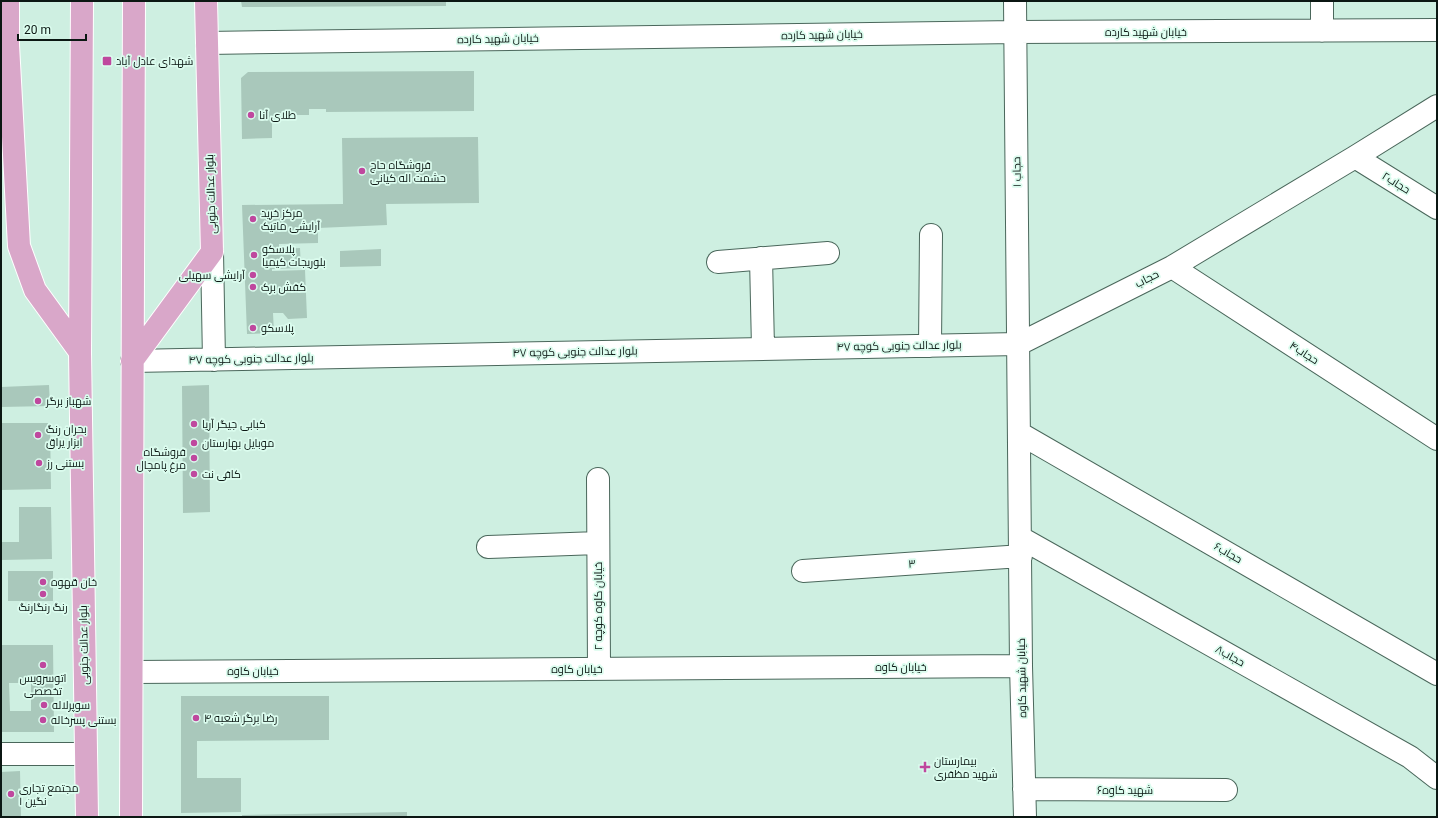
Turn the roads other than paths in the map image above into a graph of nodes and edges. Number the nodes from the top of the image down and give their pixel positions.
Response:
1 (8, 1) edge
2 (82, 1) edge
3 (134, 1) edge
4 (206, 1) edge
5 (1015, 1) edge
6 (1322, 1) edge
7 (1437, 30) edge
8 (1322, 31) junction
9 (1016, 32) junction
10 (207, 43) junction
11 (4, 45) edge
12 (1437, 106) edge
13 (1356, 157) junction
14 (1437, 208) edge
15 (931, 235) dead end
16 (212, 252) junction
17 (828, 252) dead end
18 (761, 258) junction
19 (718, 262) dead end
20 (1172, 267) junction
21 (1019, 344) junction
22 (930, 346) junction
23 (763, 348) junction
24 (80, 352) junction
25 (214, 360) junction
26 (132, 361) junction
27 (1019, 433) junction
28 (1437, 439) edge
29 (598, 479) dead end
30 (598, 543) junction
31 (488, 547) dead end
32 (1021, 547) junction
33 (803, 571) dead end
34 (1022, 666) junction
35 (599, 669) junction
36 (132, 672) junction
37 (1437, 674) edge
38 (1, 754) edge
39 (86, 754) junction
40 (1437, 778) edge
41 (1024, 789) junction
42 (1226, 790) dead end
43 (87, 817) edge
44 (131, 817) edge
45 (1025, 817) edge

1 - 11 main road
2 - 24 main road, بلوار عدالت جنوبی
3 - 26 main road
4 - 10 main road, بلوار عدالت جنوبی
5 - 9 street, حجاب ۱
6 - 8 street
7 - 8 street, خیابان شهید کارده
8 - 9 street, خیابان شهید کارده
9 - 10 street, خیابان شهید کارده
9 - 21 street, حجاب ۱
10 - 16 main road, بلوار عدالت جنوبی
11 - 24 main road
12 - 13 street, حجاب
13 - 14 street, حجاب۲
13 - 20 street, حجاب
15 - 22 street
16 - 25 street
16 - 26 main road
17 - 18 street
18 - 19 street
18 - 23 street
20 - 21 street, حجاب
20 - 28 street, حجاب۴
21 - 22 street, بلوار عدالت جنوبی کوچه ۴۷
21 - 27 street
22 - 23 street, بلوار عدالت جنوبی کوچه ۴۷
23 - 25 street, بلوار عدالت جنوبی کوچه ۴۷
24 - 39 main road, بلوار عدالت جنوبی
25 - 26 street, بلوار عدالت جنوبی کوچه ۴۷
26 - 36 main road
27 - 32 street
27 - 37 street, حجاب۶
29 - 30 street, خیابان کاوه کوچه ۲
30 - 31 street
30 - 35 street, خیابان کاوه کوچه ۲
32 - 33 street, ۳
32 - 34 street, خیابان شهید کاوه
32 - 40 street, حجاب۸
34 - 35 street, خیابان کاوه
34 - 41 street, خیابان شهید کاوه
35 - 36 street, خیابان کاوه
36 - 44 main road
38 - 39 street
39 - 43 main road, بلوار عدالت جنوبی
41 - 42 street, شهید کاوه۶
41 - 45 street, خیابان شهید کاوه

